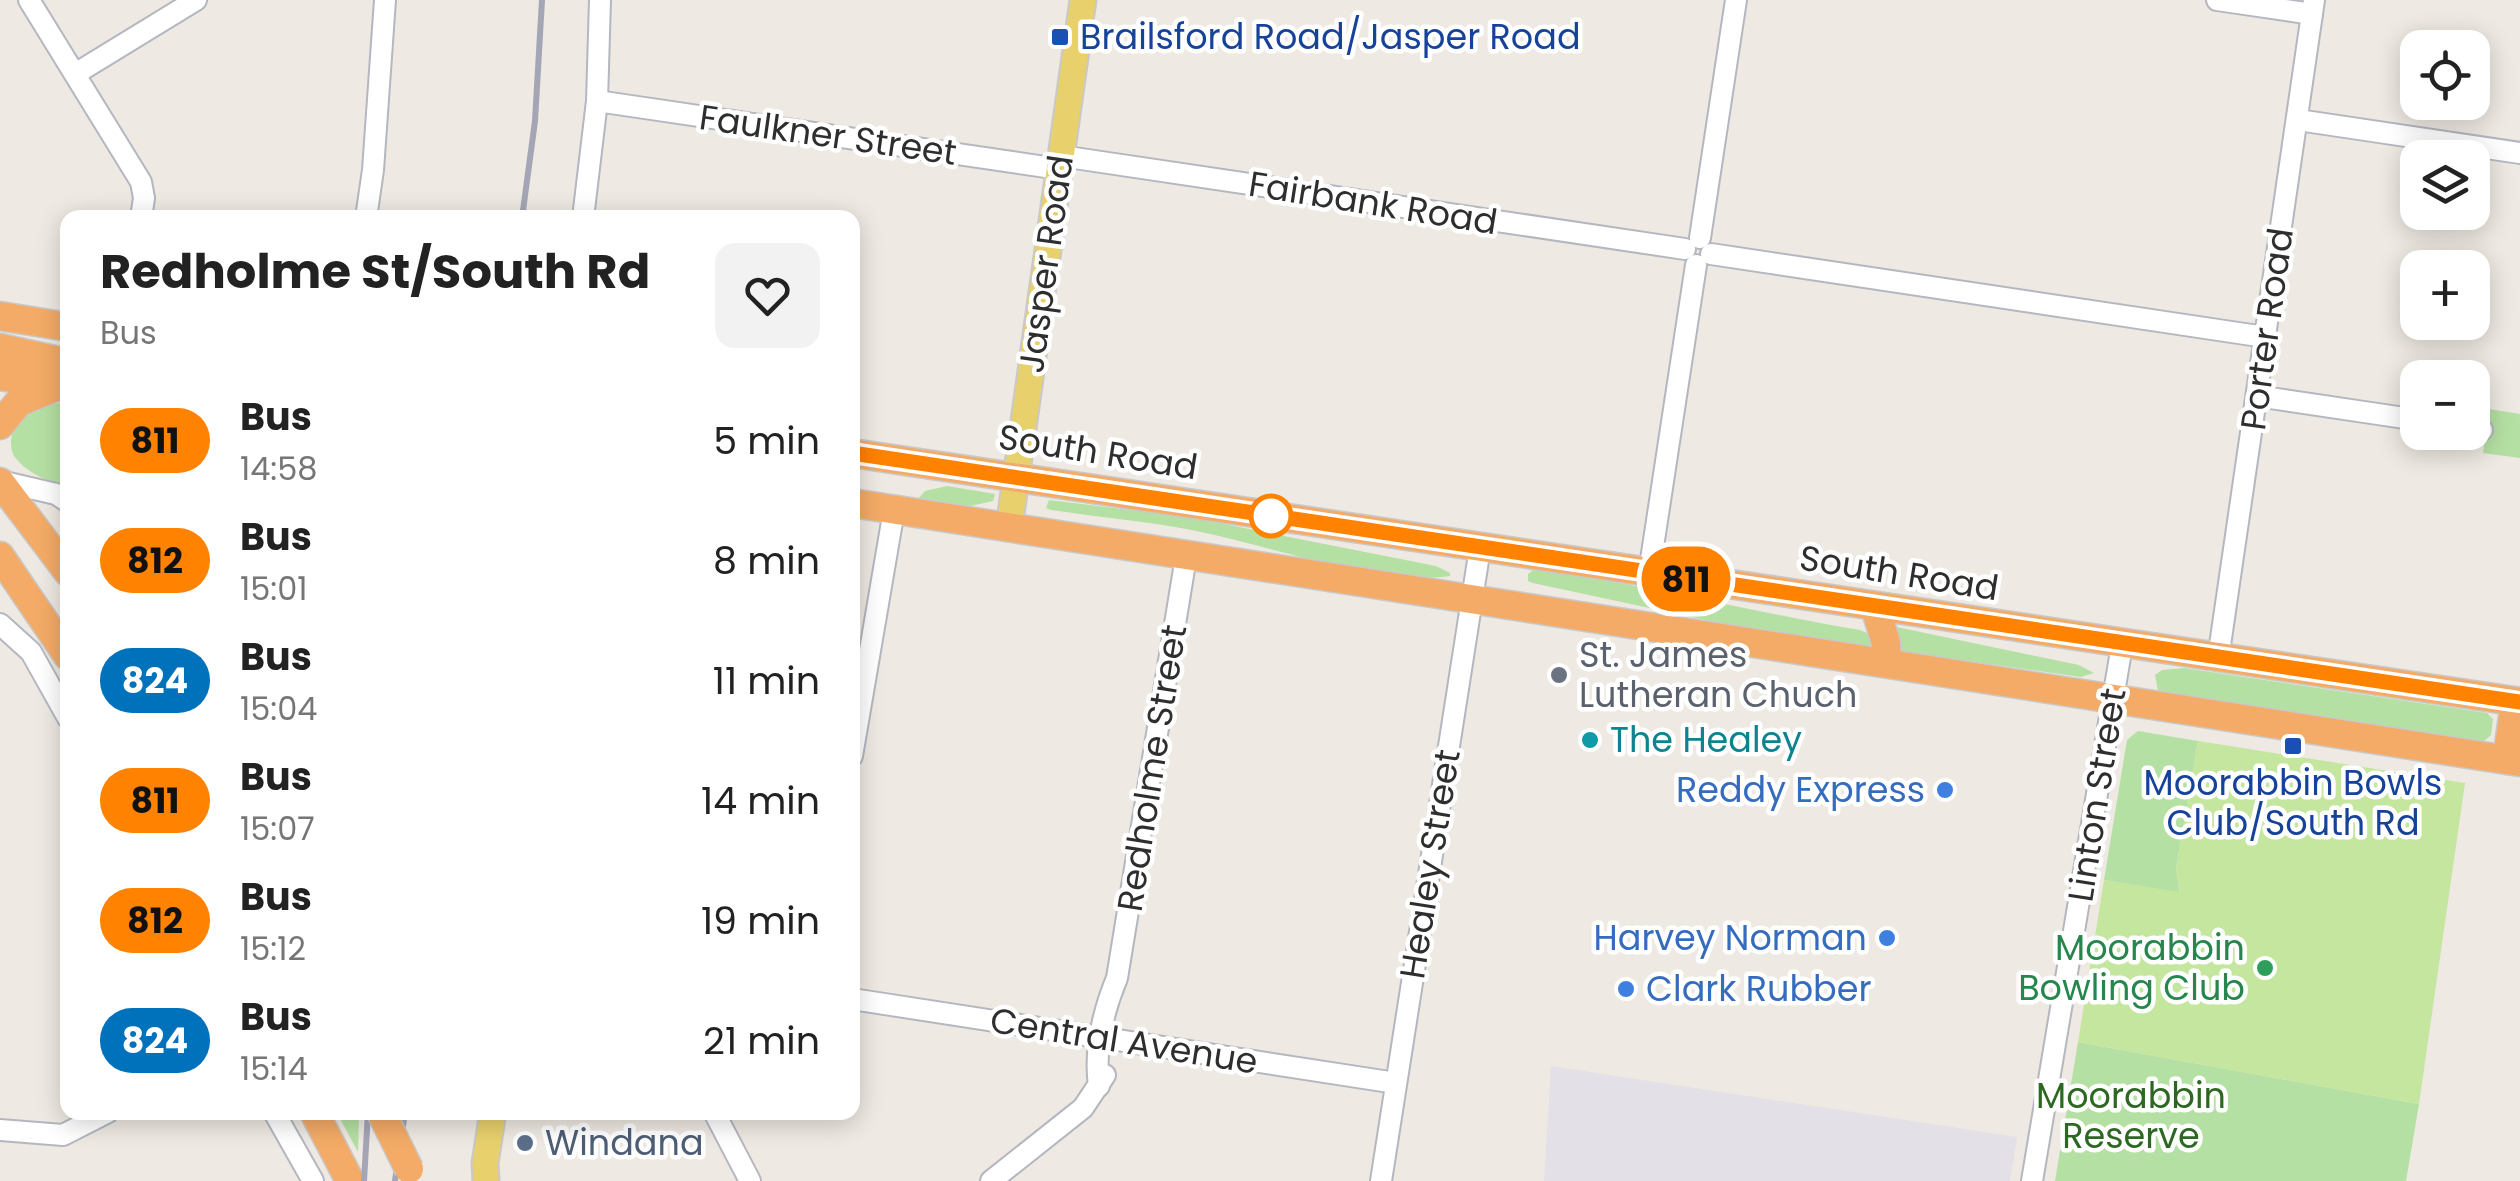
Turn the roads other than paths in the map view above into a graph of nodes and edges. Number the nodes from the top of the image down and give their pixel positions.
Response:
1 (28, 0) edge
2 (196, 0) edge
3 (385, 0) edge
4 (600, 0) edge
5 (1084, 0) edge
6 (1736, 0) edge
7 (2217, 0) edge
8 (2313, 7) edge
9 (75, 74) junction
10 (597, 100) junction
11 (2298, 120) junction
12 (2520, 153) edge
13 (1060, 162) junction
14 (142, 210) edge
15 (367, 210) edge
16 (584, 210) edge
17 (1698, 252) junction
18 (0, 316) edge
19 (60, 326) edge
20 (2266, 337) junction
21 (0, 348) edge
22 (0, 376) edge
23 (60, 376) edge
24 (60, 378) edge
25 (60, 381) edge
26 (2257, 396) junction
27 (2400, 417) edge
28 (0, 425) edge
29 (860, 454) edge
30 (1016, 477) junction
31 (0, 482) edge
32 (60, 497) edge
33 (860, 504) edge
34 (894, 510) junction
35 (1009, 528) junction
36 (1480, 548) junction
37 (0, 556) edge
38 (1186, 557) junction
39 (60, 561) edge
40 (1649, 573) junction
41 (1472, 601) junction
42 (1875, 607) junction
43 (0, 624) edge
44 (60, 644) edge
45 (2122, 645) junction
46 (2218, 659) junction
47 (1887, 663) junction
48 (2113, 698) junction
49 (2518, 702) edge
50 (60, 704) edge
51 (860, 709) edge
52 (2514, 761) edge
53 (860, 999) edge
54 (1108, 1039) junction
55 (1396, 1083) junction
56 (92, 1120) edge
57 (279, 1120) edge
58 (318, 1120) edge
59 (385, 1120) edge
60 (492, 1120) edge
61 (718, 1120) edge
62 (0, 1130) edge
63 (344, 1170) edge
64 (413, 1175) edge
65 (482, 1175) edge
66 (314, 1181) edge
67 (750, 1181) edge
68 (991, 1181) edge
69 (1381, 1181) edge
70 (2032, 1181) edge

1 - 9 street
2 - 9 street
3 - 15 street
4 - 10 street
5 - 13 main road, Jasper Road
6 - 17 street
7 - 8 street
8 - 11 street, Porter Road
9 - 14 street
10 - 13 street, Faulkner Street
10 - 16 street
11 - 12 street
11 - 20 street, Porter Road
13 - 17 street, Fairbank Road
13 - 30 main road, Jasper Road
17 - 20 street, Fairbank Road
17 - 40 street
18 - 19 highway
20 - 26 street, Porter Road
21 - 23 highway
22 - 24 highway
25 - 28 highway
26 - 27 street
26 - 46 street, Porter Road
29 - 30 highway, South Road
30 - 35 main road, Jasper Road
30 - 36 highway, South Road
31 - 32 street
31 - 39 highway
33 - 34 highway
34 - 35 highway
34 - 51 street
35 - 38 highway
36 - 40 highway, South Road
36 - 41 street, Healey Street
37 - 44 highway
38 - 41 highway
38 - 54 street, Redholme Street
40 - 42 highway, South Road
41 - 47 highway
41 - 55 street, Healey Street
42 - 45 highway, South Road
42 - 47 highway
43 - 50 street
45 - 46 highway, South Road
45 - 48 street, Linton Street
46 - 49 highway, South Road
47 - 48 highway
48 - 52 highway
48 - 70 street, Linton Street
49 - 52 highway
53 - 54 street, Central Avenue
54 - 55 street, Central Avenue
54 - 68 street, Redholme Street
55 - 69 street, Healey Street
56 - 62 street
57 - 66 street
58 - 63 highway
59 - 64 highway, bridge
60 - 65 main road
61 - 67 street

